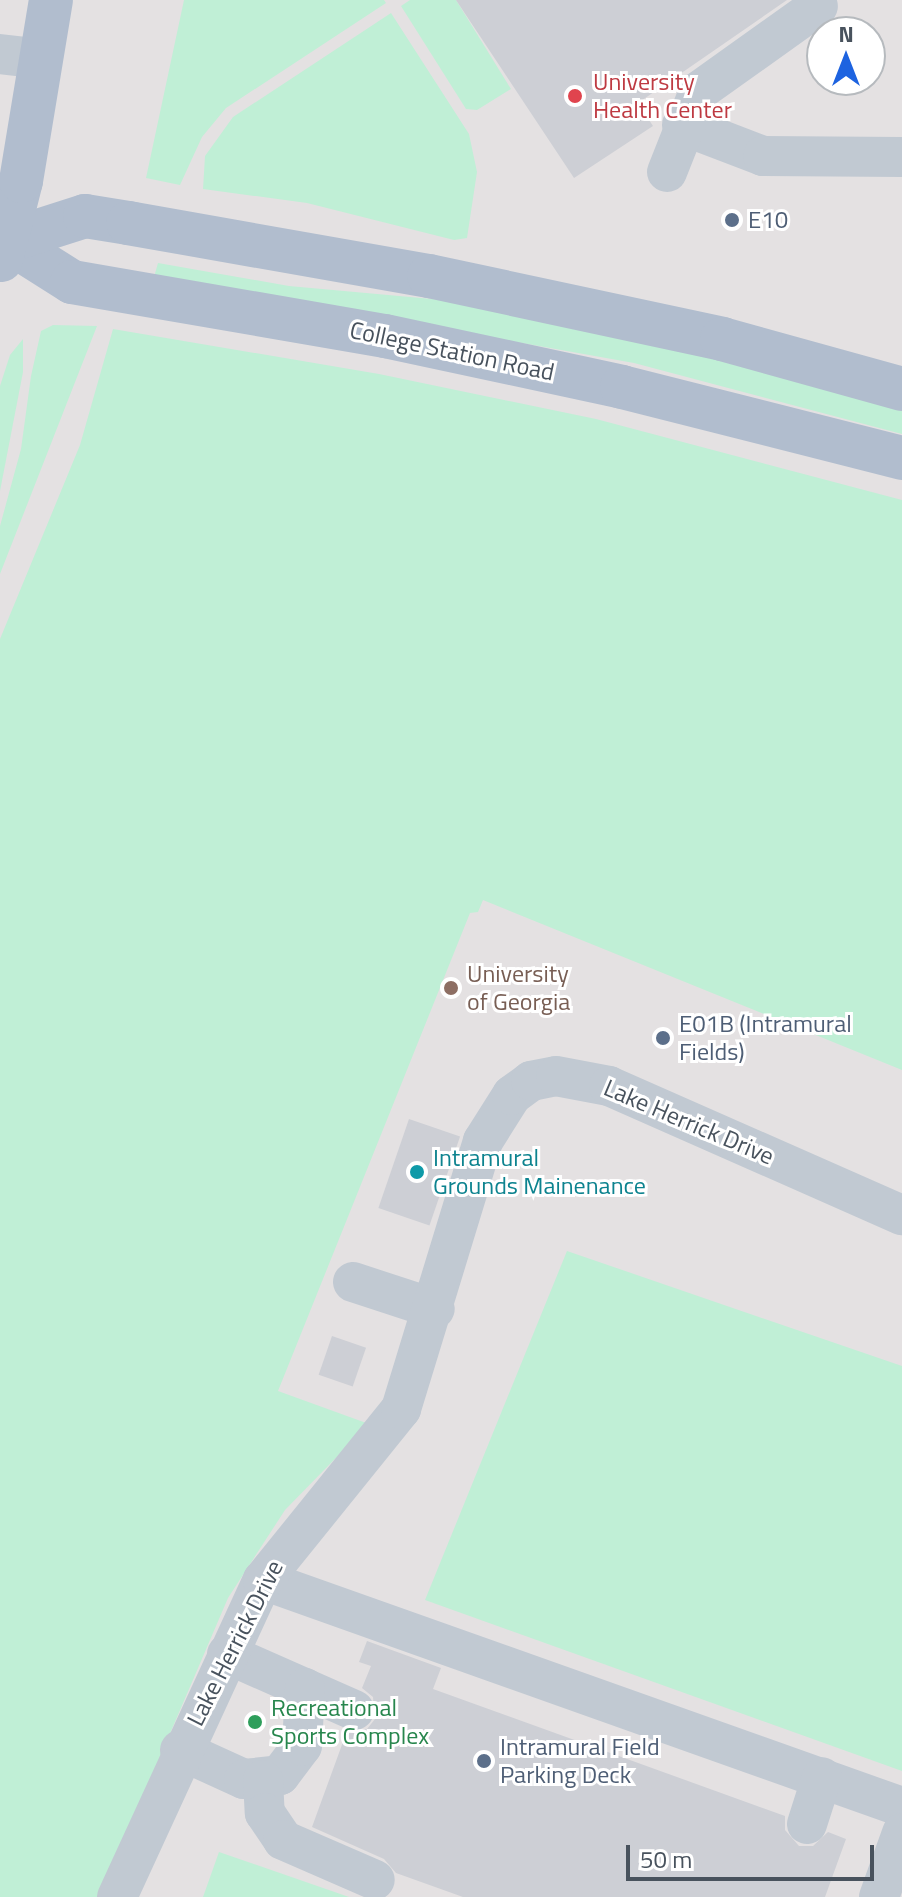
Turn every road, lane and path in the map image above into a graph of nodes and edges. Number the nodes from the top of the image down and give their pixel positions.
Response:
1 (51, 0) edge
2 (818, 6) dead end
3 (21, 57) edge
4 (682, 125) junction
5 (902, 157) edge
6 (667, 172) dead end
7 (2, 248) edge
8 (896, 385) edge
9 (902, 458) edge
10 (902, 1215) edge
11 (353, 1282) dead end
12 (435, 1309) junction
13 (263, 1580) junction
14 (227, 1654) junction
15 (305, 1688) junction
16 (354, 1710) dead end
17 (180, 1750) junction
18 (822, 1777) junction
19 (263, 1780) junction
20 (902, 1807) edge
21 (807, 1824) dead end
22 (902, 1833) edge
23 (375, 1880) dead end
24 (117, 1897) edge
25 (879, 1897) edge

1 - 3 main road
2 - 4 lane
3 - 7 main road
4 - 5 lane
4 - 6 lane
7 - 8 main road
7 - 9 main road, College Station Road
10 - 12 lane, Lake Herrick Drive
11 - 12 lane
12 - 13 lane, Lake Herrick Drive
13 - 14 lane, Lake Herrick Drive
13 - 18 lane
14 - 15 lane
14 - 17 lane, Lake Herrick Drive
15 - 16 lane
15 - 19 lane
17 - 19 lane
17 - 24 lane, Lake Herrick Drive
18 - 20 lane
18 - 21 lane
19 - 23 lane
22 - 25 lane

